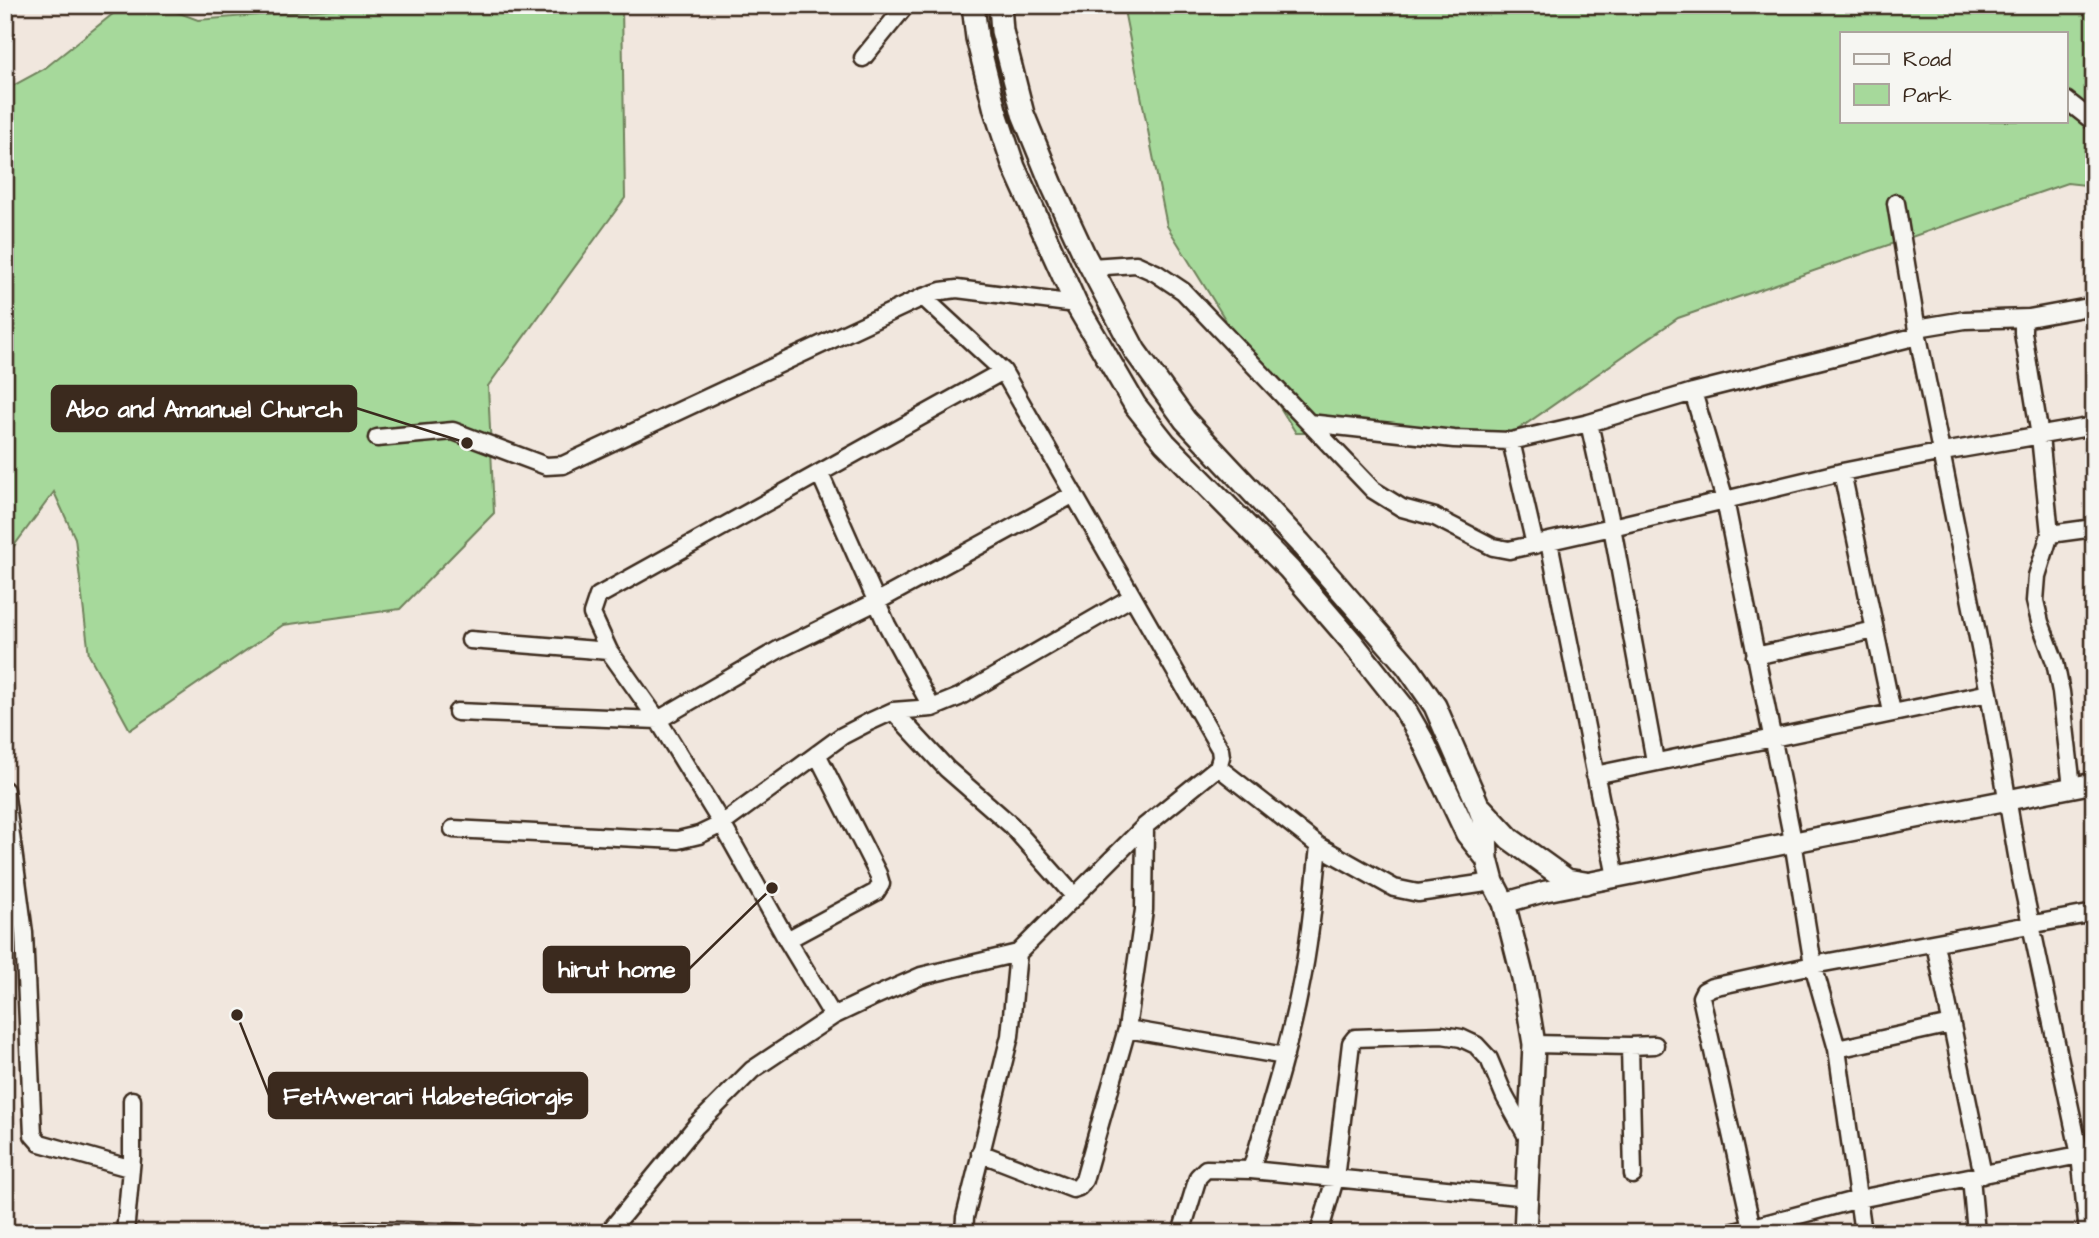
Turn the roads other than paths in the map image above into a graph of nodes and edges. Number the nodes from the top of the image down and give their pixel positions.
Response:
1 (906, 5) edge
2 (973, 5) edge
3 (1000, 5) edge
4 (863, 58) dead end
5 (2068, 102) edge
6 (2094, 122) edge
7 (1896, 203) dead end
8 (1087, 261) junction
9 (923, 297) junction
10 (1076, 304) junction
11 (2094, 306) edge
12 (2029, 318) junction
13 (1917, 332) junction
14 (1003, 371) junction
15 (1693, 392) junction
16 (1589, 422) junction
17 (1308, 423) junction
18 (2094, 426) edge
19 (2040, 436) junction
20 (377, 438) dead end
21 (1511, 441) junction
22 (1943, 452) junction
23 (1233, 472) junction
24 (1842, 472) junction
25 (820, 474) junction
26 (1074, 494) junction
27 (1212, 494) junction
28 (1725, 500) junction
29 (1612, 527) junction
30 (2094, 528) edge
31 (2050, 534) junction
32 (1542, 543) junction
33 (1132, 597) junction
34 (878, 601) junction
35 (1875, 630) junction
36 (470, 640) dead end
37 (609, 651) junction
38 (1755, 656) junction
39 (1989, 693) junction
40 (932, 708) junction
41 (893, 711) junction
42 (457, 712) dead end
43 (1892, 712) junction
44 (657, 720) junction
45 (1771, 739) junction
46 (817, 754) junction
47 (1655, 761) junction
48 (1218, 767) junction
49 (1595, 775) junction
50 (2094, 783) edge
51 (2072, 787) junction
52 (5, 790) edge
53 (2007, 799) junction
54 (1479, 807) junction
55 (722, 824) junction
56 (1145, 826) junction
57 (453, 829) dead end
58 (1793, 841) junction
59 (1319, 846) junction
60 (1487, 859) junction
61 (1616, 877) junction
62 (1493, 882) junction
63 (1585, 883) junction
64 (1076, 897) junction
65 (1504, 903) junction
66 (2094, 913) edge
67 (2031, 925) junction
68 (787, 940) junction
69 (1935, 944) junction
70 (1018, 953) junction
71 (1813, 965) junction
72 (833, 1016) junction
73 (1951, 1024) junction
74 (1127, 1029) junction
75 (1534, 1044) junction
76 (1655, 1045) dead end
77 (1630, 1046) junction
78 (1837, 1049) junction
79 (1284, 1056) junction
80 (132, 1100) dead end
81 (1530, 1143) junction
82 (980, 1153) junction
83 (2087, 1154) edge
84 (130, 1168) junction
85 (1251, 1170) junction
86 (1633, 1175) dead end
87 (1977, 1176) junction
88 (1335, 1179) junction
89 (1528, 1197) junction
90 (1859, 1199) junction
91 (1753, 1230) edge
92 (125, 1233) edge
93 (323, 1233) edge
94 (475, 1233) edge
95 (608, 1233) edge
96 (964, 1233) edge
97 (1181, 1233) edge
98 (1319, 1233) edge
99 (1525, 1233) edge
100 (1731, 1233) edge
101 (1863, 1233) edge
102 (1976, 1233) edge
103 (2088, 1233) edge

1 - 4 street
2 - 10 main road
3 - 8 main road
5 - 6 street
7 - 13 street
8 - 17 street
8 - 23 main road
9 - 10 street
9 - 14 street
9 - 20 street
10 - 27 main road
11 - 12 street
12 - 13 street
12 - 19 street
13 - 15 street
13 - 22 street
14 - 25 street
14 - 26 street
15 - 16 street
15 - 28 street
16 - 21 street
16 - 29 street
17 - 21 street
17 - 32 street
18 - 19 street
19 - 22 street
19 - 31 street
21 - 32 street
22 - 24 street
22 - 39 street
23 - 27 main road
23 - 54 main road
24 - 28 street
24 - 35 street
25 - 34 street
25 - 37 street
26 - 33 street
26 - 34 street
27 - 60 main road
28 - 29 street
28 - 38 street
29 - 32 street
29 - 47 street
30 - 31 street
31 - 51 street
32 - 49 street
33 - 40 street
33 - 48 street
34 - 40 street
34 - 44 street
35 - 38 street
35 - 43 street
36 - 37 street
37 - 44 street
38 - 45 street
39 - 43 street
39 - 53 street
40 - 41 street
41 - 46 street
41 - 64 street
42 - 44 street
43 - 45 street
44 - 55 street
45 - 47 street
45 - 58 street
46 - 55 street
46 - 68 street
47 - 49 street
48 - 56 street
48 - 59 street
49 - 61 street
50 - 51 street
51 - 53 street
52 - 84 street
53 - 58 street
53 - 67 street
54 - 60 main road
54 - 63 main road
55 - 57 street
55 - 68 street
56 - 64 street
56 - 74 street
58 - 61 street
58 - 71 street
59 - 62 street
59 - 79 street
60 - 62 main road
61 - 63 street
62 - 65 main road
63 - 65 street
64 - 70 street
65 - 75 main road
66 - 67 street
67 - 69 street
67 - 83 street
68 - 72 street
69 - 71 street
69 - 73 street
70 - 72 street
70 - 82 street
71 - 78 street
71 - 91 street
72 - 95 street
73 - 78 street
73 - 87 street
74 - 79 street
74 - 82 street
75 - 77 street
75 - 81 main road
76 - 77 street
77 - 86 street
78 - 90 street
79 - 85 street
80 - 84 street
81 - 88 street
81 - 89 main road
82 - 96 street
83 - 87 street
83 - 103 street
84 - 92 street
85 - 88 street
85 - 97 street
87 - 90 street
87 - 102 street
88 - 89 street
88 - 98 street
89 - 99 main road
90 - 91 street
90 - 101 street
91 - 100 street
93 - 94 street

